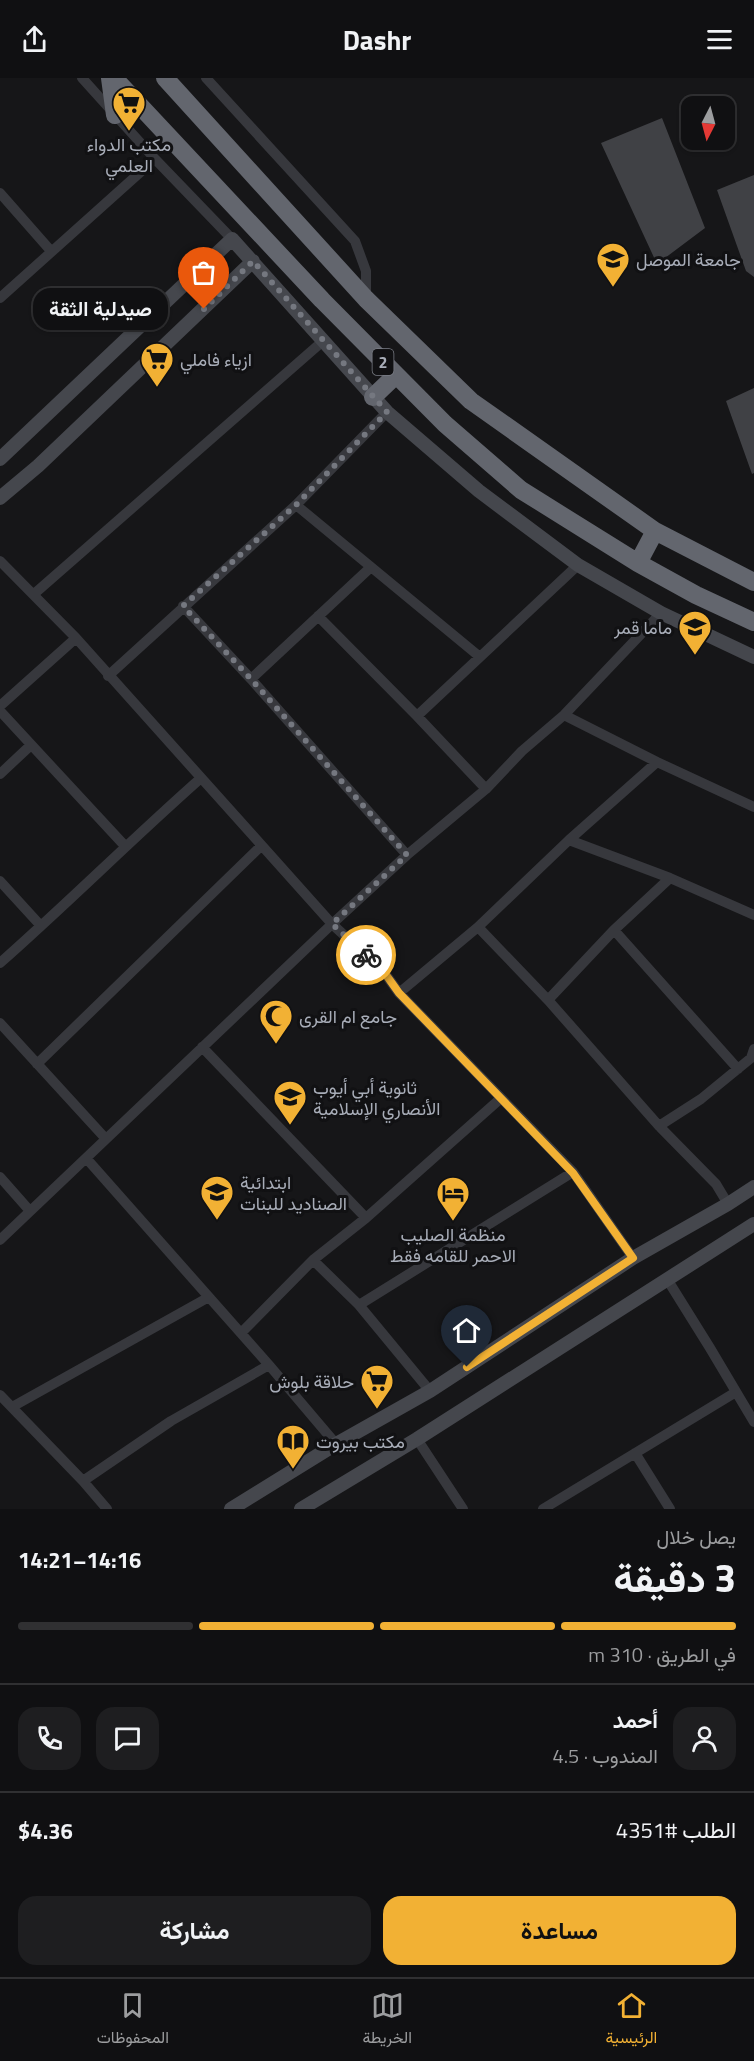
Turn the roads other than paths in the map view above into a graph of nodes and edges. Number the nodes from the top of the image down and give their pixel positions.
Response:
1 (82, 78) edge
2 (110, 78) edge
3 (114, 78) edge
4 (165, 78) edge
5 (206, 78) edge
6 (116, 115) junction
7 (155, 159) junction
8 (0, 193) edge
9 (232, 240) junction
10 (51, 251) junction
11 (253, 261) junction
12 (0, 298) edge
13 (366, 299) junction
14 (323, 341) junction
15 (396, 375) junction
16 (373, 397) junction
17 (387, 412) junction
18 (0, 459) edge
19 (0, 498) edge
20 (296, 505) junction
21 (655, 531) junction
22 (0, 561) edge
23 (638, 562) junction
24 (578, 565) junction
25 (371, 567) junction
26 (754, 582) edge
27 (33, 594) junction
28 (183, 606) junction
29 (661, 613) junction
30 (318, 616) junction
31 (754, 622) edge
32 (76, 638) junction
33 (480, 657) junction
34 (754, 657) edge
35 (108, 676) junction
36 (251, 679) junction
37 (0, 706) edge
38 (0, 711) edge
39 (564, 715) junction
40 (417, 716) junction
41 (31, 745) junction
42 (657, 762) junction
43 (0, 774) edge
44 (201, 778) junction
45 (486, 789) junction
46 (754, 807) edge
47 (569, 840) junction
48 (125, 846) junction
49 (261, 846) junction
50 (407, 855) junction
51 (670, 878) junction
52 (0, 880) edge
53 (754, 915) edge
54 (332, 924) junction
55 (41, 926) junction
56 (478, 927) junction
57 (614, 930) junction
58 (0, 963) edge
59 (399, 993) junction
60 (548, 1000) junction
61 (0, 1023) edge
62 (202, 1047) junction
63 (754, 1049) edge
64 (37, 1064) junction
65 (738, 1068) junction
66 (500, 1099) junction
67 (659, 1126) junction
68 (106, 1139) junction
69 (86, 1158) junction
70 (573, 1173) junction
71 (0, 1178) edge
72 (754, 1188) edge
73 (728, 1204) junction
74 (30, 1211) junction
75 (366, 1218) junction
76 (754, 1224) edge
77 (0, 1240) edge
78 (633, 1258) junction
79 (313, 1260) junction
80 (667, 1280) junction
81 (209, 1297) junction
82 (359, 1305) junction
83 (241, 1333) junction
84 (268, 1365) junction
85 (430, 1391) junction
86 (736, 1392) junction
87 (0, 1395) edge
88 (12, 1407) junction
89 (754, 1422) edge
90 (417, 1439) junction
91 (336, 1444) junction
92 (635, 1453) junction
93 (83, 1481) junction
94 (319, 1504) edge
95 (107, 1509) edge
96 (231, 1509) edge
97 (301, 1509) edge
98 (463, 1509) edge
99 (543, 1509) edge
100 (670, 1509) edge

1 - 6 street
2 - 6 highway
3 - 15 highway, 2
4 - 13 highway, 2
5 - 13 street
6 - 7 street
7 - 9 street
7 - 10 street
8 - 10 street
9 - 11 street
9 - 18 street
10 - 12 street
11 - 14 street
11 - 19 street
13 - 21 highway, 2
14 - 16 street
14 - 27 street
15 - 16 highway
15 - 23 highway, 2
16 - 17 street
17 - 20 street
17 - 24 street
20 - 25 street
20 - 28 street
21 - 23 highway
21 - 26 highway, 2
22 - 27 street
23 - 31 highway, 2
24 - 29 street
24 - 33 street
25 - 30 street
25 - 33 street
27 - 32 street
28 - 35 street
28 - 36 street
29 - 34 street
29 - 39 street
30 - 36 street
30 - 40 street
32 - 35 street
32 - 37 street
33 - 40 street
35 - 44 street
36 - 50 street
38 - 41 street
39 - 42 street
39 - 45 street
40 - 45 street
41 - 43 street
41 - 48 street
42 - 46 street
42 - 47 street
44 - 48 street
44 - 49 street
45 - 50 street
47 - 51 street
47 - 56 street
48 - 55 street
49 - 54 street
49 - 64 street
50 - 54 street
51 - 53 street
51 - 57 street
52 - 55 street
54 - 59 street
54 - 62 street
55 - 58 street
56 - 59 street
56 - 60 street
57 - 60 street
57 - 65 street
59 - 66 street
60 - 67 street
61 - 64 street
62 - 68 street
62 - 75 street
63 - 65 street
64 - 68 street
65 - 67 street
66 - 70 street
66 - 75 street
67 - 73 street
68 - 69 street
69 - 74 street
69 - 81 street
70 - 78 street
70 - 82 street
71 - 74 street
72 - 73 street
73 - 78 street
74 - 77 street
75 - 79 street
76 - 80 street
78 - 85 street
79 - 82 street
79 - 83 street
80 - 86 street
80 - 90 street
81 - 83 street
81 - 88 street
82 - 85 street
83 - 84 street
84 - 91 street
84 - 93 street
85 - 91 street
86 - 89 street
86 - 92 street
87 - 88 street
88 - 93 street
90 - 94 street
90 - 98 street
91 - 96 street
92 - 99 street
92 - 100 street
93 - 95 street
94 - 97 street

